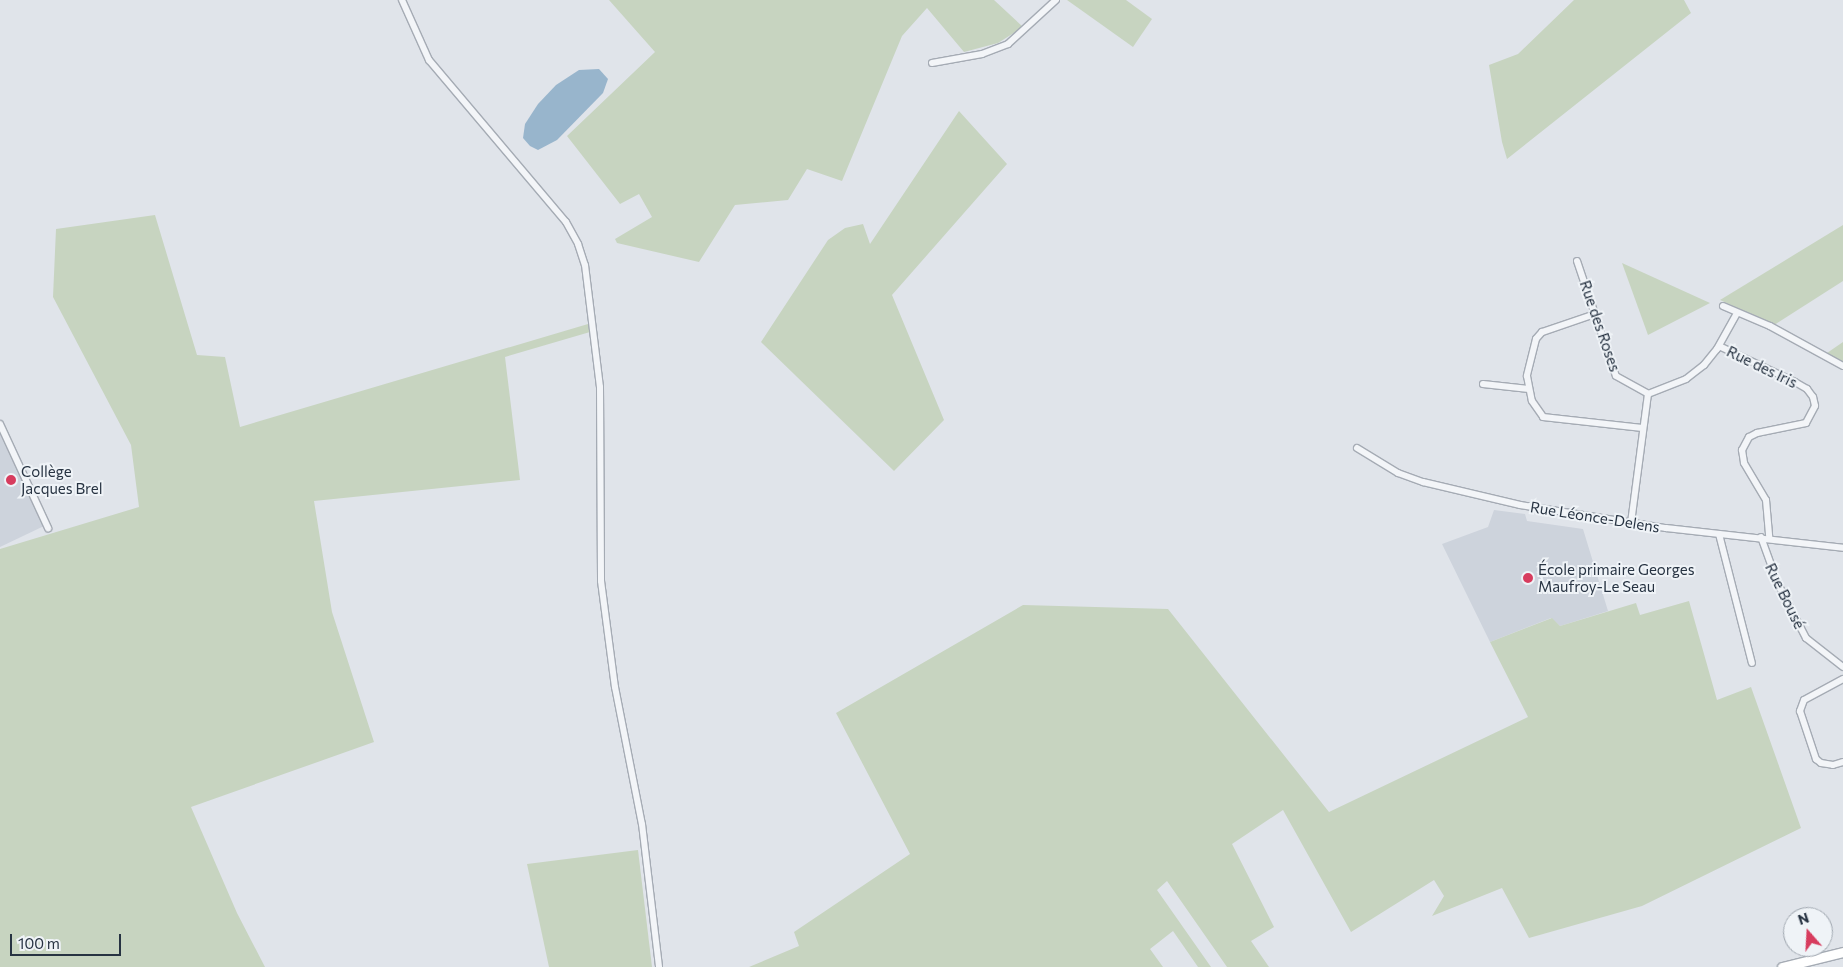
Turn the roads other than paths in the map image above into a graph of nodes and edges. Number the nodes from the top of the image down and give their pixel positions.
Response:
1 (402, 0) edge
2 (1056, 0) edge
3 (932, 63) dead end
4 (1577, 261) dead end
5 (1723, 306) dead end
6 (1736, 312) junction
7 (1595, 314) junction
8 (1718, 346) junction
9 (1843, 366) edge
10 (1483, 384) dead end
11 (1529, 388) junction
12 (1648, 394) junction
13 (0, 424) edge
14 (1642, 428) junction
15 (1357, 448) dead end
16 (1631, 523) junction
17 (48, 528) dead end
18 (1719, 534) junction
19 (1760, 537) junction
20 (1769, 538) junction
21 (1843, 548) edge
22 (1752, 663) dead end
23 (1843, 667) edge
24 (1843, 679) edge
25 (1843, 762) edge
26 (1843, 952) edge
27 (659, 967) edge
28 (1782, 967) edge

1 - 27 street
2 - 3 street
4 - 7 street, Rue des Roses
5 - 6 street
6 - 8 street
6 - 9 street
7 - 11 street
7 - 12 street, Rue des Roses
8 - 12 street
8 - 20 street, Rue des Iris
10 - 11 street
11 - 14 street
12 - 14 street
13 - 17 street
14 - 16 street
15 - 16 street, Rue Léonce-Delens
16 - 18 street, Rue Léonce-Delens
18 - 19 street, Rue Léonce-Delens
18 - 22 street
19 - 20 street, Rue Léonce-Delens
19 - 23 street, Rue Bousé
20 - 21 street, Rue Léonce-Delens
24 - 25 street
26 - 28 street

